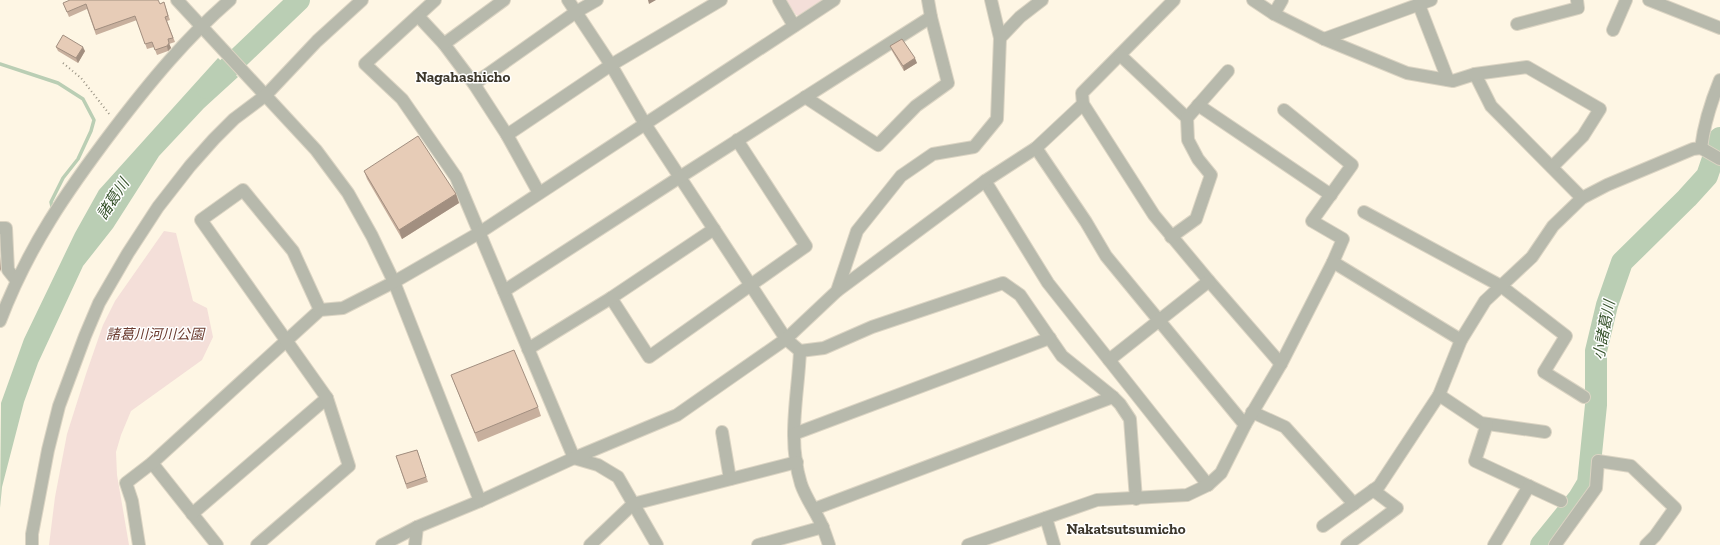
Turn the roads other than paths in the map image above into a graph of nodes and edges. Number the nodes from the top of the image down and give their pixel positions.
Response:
1 (177, 0) edge
2 (230, 0) edge
3 (362, 0) edge
4 (435, 0) edge
5 (504, 0) edge
6 (568, 0) edge
7 (597, 0) edge
8 (721, 0) edge
9 (779, 0) edge
10 (834, 0) edge
11 (928, 0) edge
12 (991, 0) edge
13 (1042, 0) edge
14 (1174, 0) edge
15 (1253, 0) edge
16 (1282, 0) edge
17 (1430, 0) edge
18 (1577, 0) edge
19 (1626, 0) edge
20 (1649, 0) edge
21 (1419, 5) junction
22 (576, 12) junction
23 (1274, 14) junction
24 (418, 16) junction
25 (931, 17) junction
26 (1516, 24) dead end
27 (201, 26) junction
28 (794, 26) junction
29 (1720, 28) edge
30 (1614, 30) dead end
31 (1000, 38) junction
32 (1324, 39) junction
33 (444, 44) junction
34 (1120, 54) junction
35 (611, 65) junction
36 (1228, 71) dead end
37 (1475, 74) junction
38 (1448, 80) junction
39 (1720, 80) edge
40 (474, 84) junction
41 (263, 92) junction
42 (805, 97) junction
43 (1084, 104) junction
44 (1198, 105) junction
45 (1284, 110) dead end
46 (1187, 118) junction
47 (645, 124) junction
48 (507, 135) junction
49 (737, 140) junction
50 (1036, 148) junction
51 (1713, 155) edge
52 (1552, 167) junction
53 (680, 176) junction
54 (985, 181) junction
55 (539, 193) junction
56 (1331, 195) junction
57 (1582, 198) junction
58 (1364, 212) dead end
59 (0, 228) edge
60 (714, 229) junction
61 (479, 232) junction
62 (1171, 237) junction
63 (1333, 262) junction
64 (16, 280) junction
65 (1208, 281) junction
66 (394, 282) junction
67 (751, 285) junction
68 (1501, 286) junction
69 (504, 291) junction
70 (837, 291) junction
71 (5, 298) edge
72 (611, 298) junction
73 (320, 310) junction
74 (1159, 320) junction
75 (0, 321) edge
76 (1050, 338) junction
77 (786, 339) junction
78 (285, 340) junction
79 (1460, 340) junction
80 (528, 349) junction
81 (800, 351) junction
82 (1109, 360) junction
83 (1280, 364) junction
84 (1439, 396) junction
85 (1113, 397) junction
86 (1584, 397) dead end
87 (327, 398) junction
88 (1252, 412) junction
89 (1487, 424) junction
90 (1245, 425) junction
91 (722, 432) dead end
92 (1545, 432) dead end
93 (794, 434) junction
94 (574, 458) junction
95 (796, 462) junction
96 (152, 463) junction
97 (730, 479) junction
98 (1208, 485) junction
99 (1529, 486) junction
100 (1374, 490) junction
101 (1136, 499) junction
102 (480, 501) junction
103 (1561, 501) dead end
104 (633, 504) junction
105 (1354, 504) junction
106 (814, 509) junction
107 (192, 514) junction
108 (1046, 518) junction
109 (1323, 526) dead end
110 (417, 527) junction
111 (823, 527) junction
112 (215, 544) edge
113 (32, 545) edge
114 (139, 545) edge
115 (257, 545) edge
116 (382, 545) edge
117 (415, 545) edge
118 (590, 545) edge
119 (657, 545) edge
120 (758, 545) edge
121 (829, 545) edge
122 (968, 545) edge
123 (1054, 545) edge
124 (1347, 545) edge
125 (1494, 545) edge
126 (1555, 545) edge
127 (1646, 545) edge

1 - 27 street
2 - 27 street
3 - 41 street
4 - 24 street
5 - 33 street
6 - 22 street
7 - 22 street
8 - 35 street
9 - 28 street
10 - 28 street
11 - 25 street
12 - 31 street
13 - 31 street
14 - 34 street
15 - 23 street
16 - 23 street
17 - 21 street
18 - 26 street
19 - 30 street
20 - 29 street
21 - 32 street
21 - 38 street
22 - 35 street
22 - 40 street
23 - 32 street
24 - 33 street
24 - 61 street
25 - 42 street
25 - 42 street
27 - 41 street
27 - 64 street
28 - 47 street
31 - 70 street
32 - 38 street
33 - 40 street
34 - 43 street
34 - 46 street
35 - 47 street
35 - 48 street
36 - 44 street
37 - 38 street
37 - 52 street
37 - 52 street
39 - 51 street
40 - 48 street
41 - 66 street
41 - 113 street
42 - 49 street
43 - 50 street
43 - 62 street
44 - 46 street
44 - 56 street
45 - 56 street
46 - 62 street
47 - 53 street
47 - 55 street
48 - 55 street
49 - 53 street
49 - 67 street
50 - 54 street
50 - 74 street
51 - 57 street
52 - 57 street
53 - 60 street
53 - 69 street
54 - 70 street
54 - 82 street
55 - 61 street
56 - 63 street
57 - 68 street
58 - 68 street
59 - 64 street
60 - 67 street
60 - 72 street
61 - 66 street
61 - 69 street
62 - 65 street
63 - 79 street
63 - 83 street
64 - 71 street
65 - 74 street
65 - 83 street
66 - 73 street
66 - 102 street
67 - 72 street
67 - 77 street
68 - 79 street
68 - 86 street
69 - 80 street
70 - 77 street
71 - 75 street
72 - 80 street
73 - 78 street
73 - 78 street
74 - 82 street
74 - 90 street
76 - 81 street
76 - 85 street
76 - 93 street
77 - 81 street
77 - 94 street
78 - 87 street
78 - 96 street
79 - 84 street
80 - 94 street
81 - 93 street
82 - 98 street
83 - 88 street
84 - 89 street
84 - 100 street
85 - 101 street
85 - 106 street
87 - 107 street
87 - 115 street
88 - 90 street
88 - 105 street
89 - 92 street
89 - 99 street
90 - 98 street
91 - 97 street
93 - 95 street
94 - 102 street
94 - 104 street
95 - 97 street
95 - 106 street
96 - 107 street
96 - 114 street
97 - 104 street
98 - 101 street
99 - 103 street
99 - 125 street
100 - 105 street
100 - 124 street
101 - 108 street
102 - 110 street
104 - 118 street
104 - 119 street
105 - 109 street
106 - 111 street
107 - 112 street
108 - 122 street
108 - 123 street
110 - 116 street
110 - 117 street
111 - 120 street
111 - 121 street
126 - 127 street

